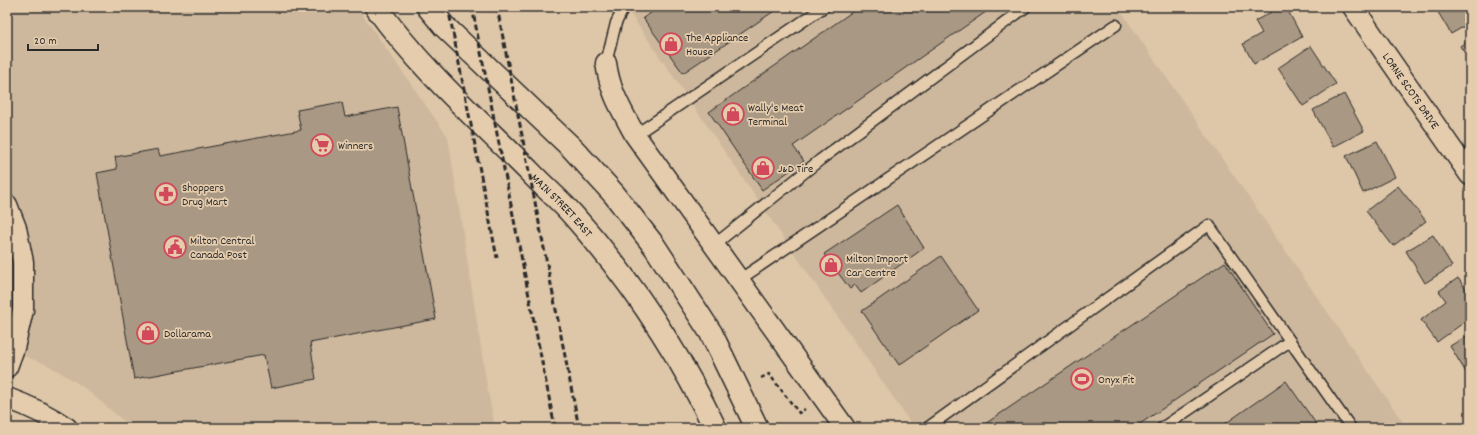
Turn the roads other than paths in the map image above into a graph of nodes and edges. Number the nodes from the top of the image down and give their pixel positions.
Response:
1 (376, 7) edge
2 (428, 7) edge
3 (624, 7) edge
4 (824, 7) edge
5 (1026, 7) edge
6 (1353, 7) edge
7 (1116, 25) dead end
8 (606, 62) joint
9 (635, 135) junction
10 (1470, 175) edge
11 (7, 205) edge
12 (714, 245) junction
13 (739, 280) junction
14 (1290, 341) junction
15 (7, 367) edge
16 (7, 398) edge
17 (67, 428) edge
18 (715, 428) edge
19 (757, 428) edge
20 (845, 428) edge
21 (927, 428) edge
22 (1162, 428) edge
23 (1350, 428) edge

1 - 18 main road, MAIN STREET EAST
2 - 19 main road
3 - 8 lane
4 - 9 lane
5 - 12 lane
6 - 10 street, LORNE SCOTS DRIVE
7 - 13 lane
8 - 9 street
9 - 12 street
11 - 15 street
12 - 13 street
13 - 20 street
14 - 21 lane
14 - 22 lane
14 - 23 lane
16 - 17 street

